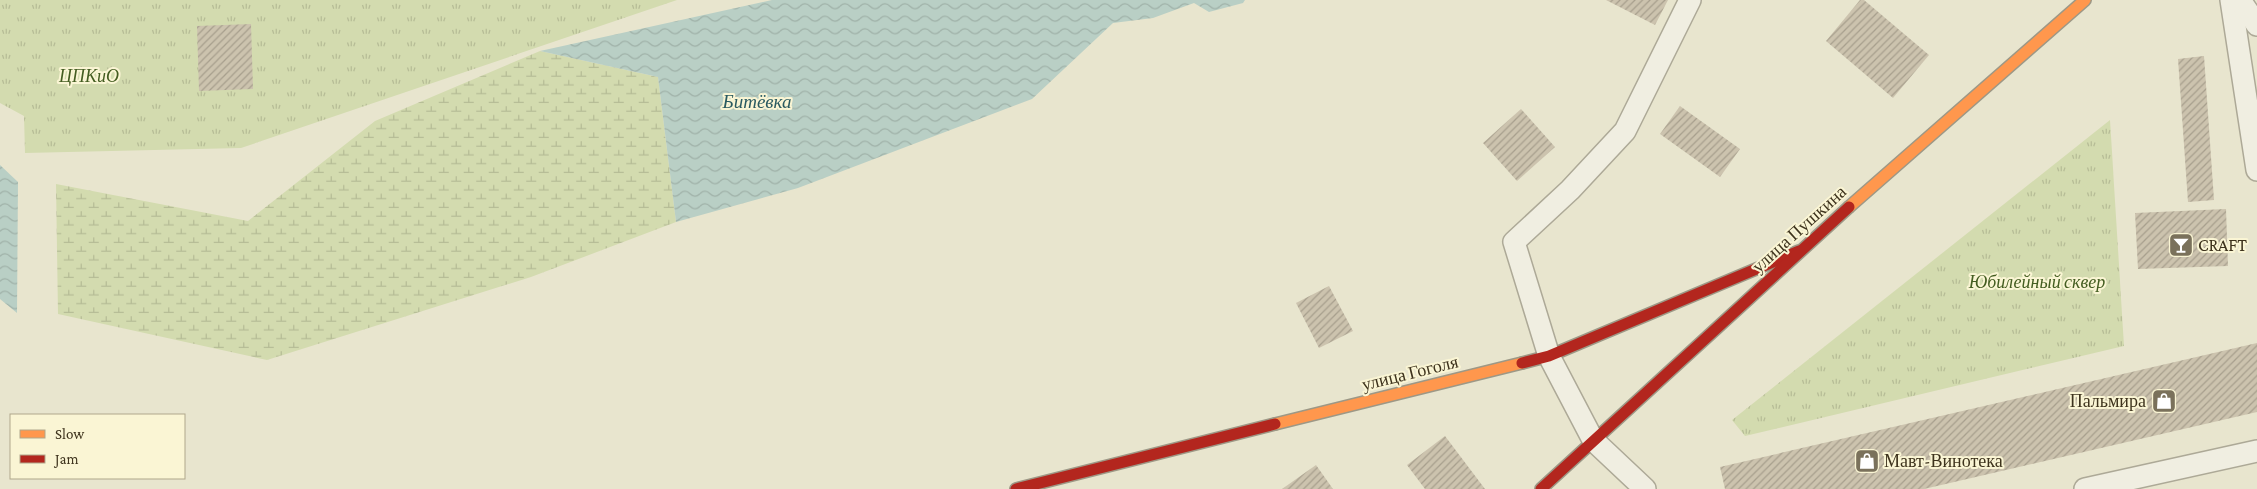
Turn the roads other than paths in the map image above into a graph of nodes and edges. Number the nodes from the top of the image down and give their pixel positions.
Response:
1 (1690, 0) edge
2 (2085, 0) edge
3 (2231, 0) edge
4 (2240, 0) edge
5 (2257, 25) edge
6 (2257, 170) edge
7 (1799, 251) junction
8 (1548, 356) junction
9 (1593, 440) junction
10 (2257, 451) edge
11 (1016, 489) edge
12 (1541, 489) edge
13 (1645, 489) edge
14 (2085, 489) edge

1 - 8 lane
2 - 7 main road, улица Пушкина
3 - 6 lane
4 - 5 lane
7 - 8 main road, улица Гоголя
7 - 9 main road, улица Пушкина
8 - 9 lane
8 - 11 main road, улица Гоголя
9 - 12 main road, улица Пушкина
9 - 13 lane
10 - 14 lane

